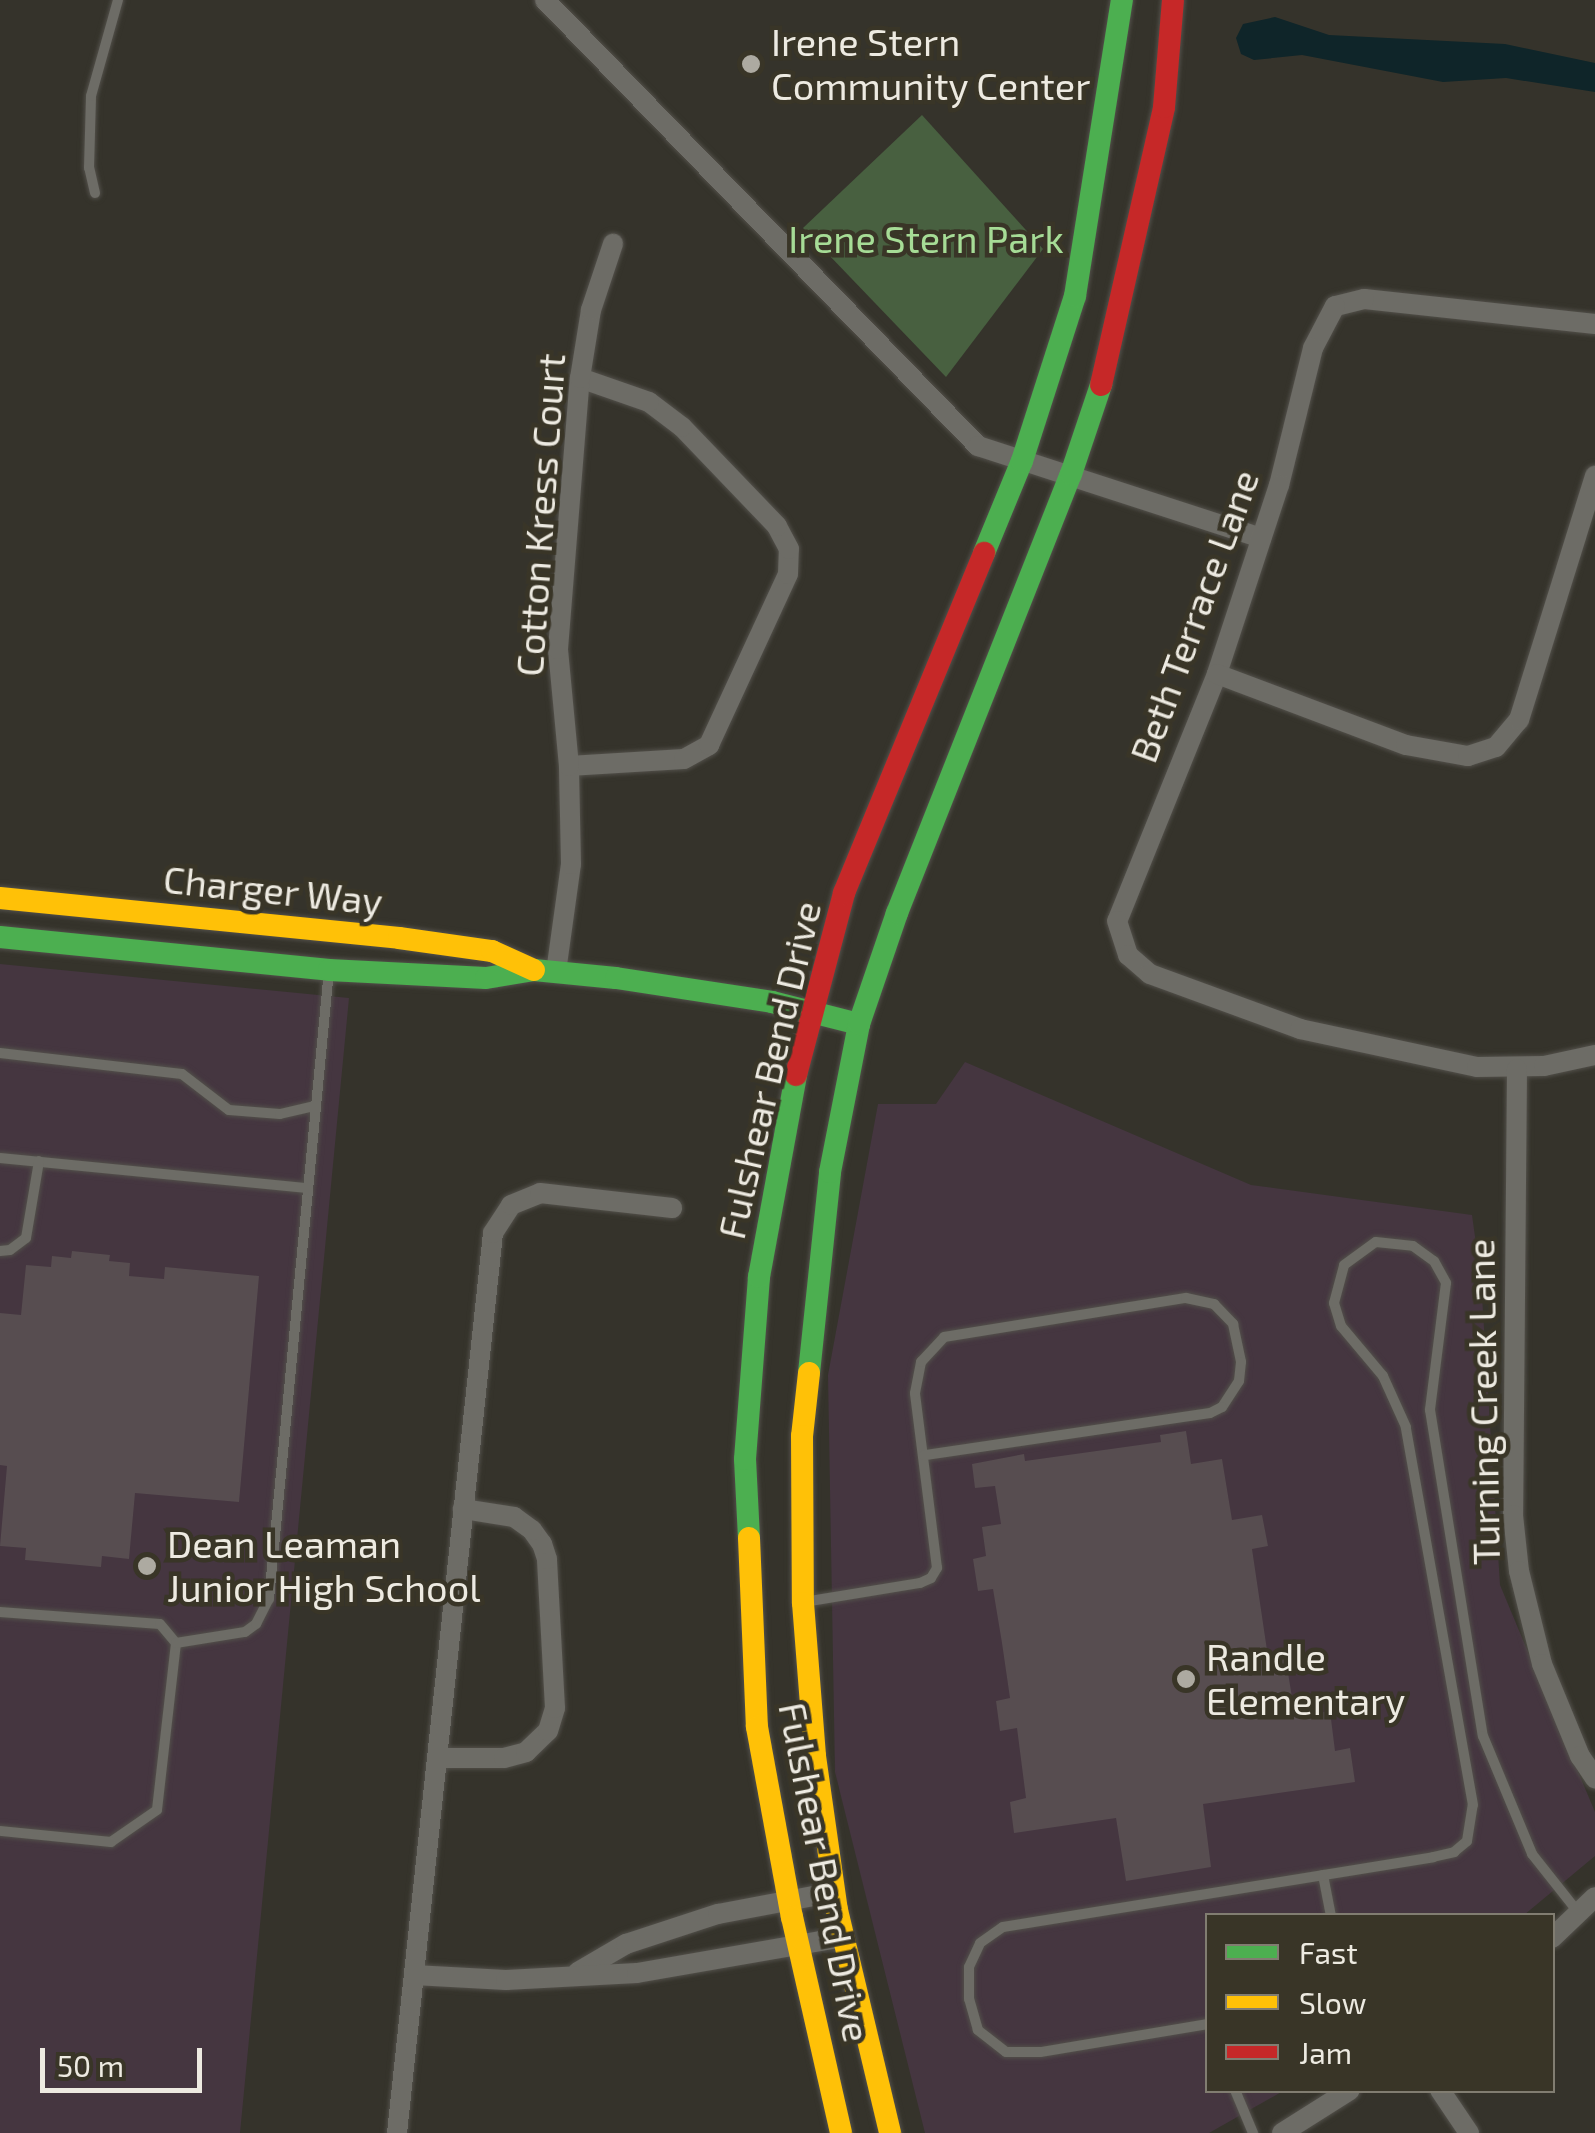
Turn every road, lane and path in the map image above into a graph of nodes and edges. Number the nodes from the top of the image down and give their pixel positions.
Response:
1 (118, 0) edge
2 (546, 0) edge
3 (1122, 0) edge
4 (1173, 0) edge
5 (95, 193) dead end
6 (613, 244) dead end
7 (1595, 324) edge
8 (580, 378) junction
9 (1022, 461) junction
10 (1071, 474) junction
11 (1595, 476) edge
12 (1261, 538) junction
13 (1217, 674) junction
14 (568, 766) junction
15 (0, 898) edge
16 (333, 930) junction
17 (0, 937) edge
18 (329, 970) junction
19 (545, 971) junction
20 (810, 1011) junction
21 (859, 1024) junction
22 (0, 1053) edge
23 (1595, 1055) edge
24 (1517, 1069) junction
25 (316, 1106) junction
26 (0, 1158) edge
27 (38, 1162) junction
28 (308, 1188) junction
29 (672, 1208) dead end
30 (0, 1252) edge
31 (924, 1456) junction
32 (463, 1509) junction
33 (803, 1602) junction
34 (0, 1612) edge
35 (176, 1643) junction
36 (437, 1758) junction
37 (1595, 1778) edge
38 (0, 1830) edge
39 (1323, 1875) junction
40 (834, 1892) junction
41 (1595, 1897) edge
42 (789, 1901) junction
43 (1578, 1912) junction
44 (1330, 1913) edge
45 (1555, 1935) edge
46 (843, 1936) junction
47 (798, 1946) junction
48 (576, 1973) junction
49 (414, 1974) junction
50 (1205, 2025) edge
51 (1236, 2093) edge
52 (1345, 2093) edge
53 (1442, 2093) edge
54 (397, 2133) edge
55 (841, 2133) edge
56 (890, 2133) edge
57 (1254, 2133) edge
58 (1282, 2133) edge
59 (1469, 2133) edge

1 - 5 lane
2 - 9 street
3 - 9 street, Fulshear Bend Drive
4 - 10 street, Fulshear Bend Drive
6 - 8 street, Cotton Kress Court
7 - 12 street, Beth Terrace Lane
8 - 14 street, Cotton Kress Court
8 - 14 street
9 - 10 street
9 - 20 street, Fulshear Bend Drive
10 - 12 street
10 - 21 street, Fulshear Bend Drive
11 - 13 street
12 - 13 street, Beth Terrace Lane
13 - 24 street, Beth Terrace Lane
14 - 19 street, Cotton Kress Court
15 - 16 street, Charger Way
16 - 18 street
16 - 19 street, Charger Way
17 - 18 street, Charger Way
18 - 19 street, Charger Way
18 - 25 lane
19 - 20 street, Charger Way
20 - 21 street, Charger Way
20 - 42 street, Fulshear Bend Drive
21 - 33 street, Fulshear Bend Drive
22 - 25 lane
23 - 24 street
24 - 37 street, Turning Creek Lane
25 - 28 lane
26 - 27 lane
27 - 28 lane
27 - 30 lane
28 - 35 lane
29 - 32 street
31 - 31 lane
31 - 33 lane
32 - 36 street
32 - 36 street
33 - 40 street, Fulshear Bend Drive
34 - 35 lane
35 - 38 lane
36 - 49 street
39 - 43 lane
39 - 44 lane
39 - 50 lane
40 - 42 street
40 - 46 street, Fulshear Bend Drive
41 - 43 street
42 - 47 street, Fulshear Bend Drive
42 - 48 street
43 - 45 street
46 - 47 street
46 - 56 street, Fulshear Bend Drive
47 - 48 street
47 - 55 street, Fulshear Bend Drive
48 - 49 street
49 - 54 street
51 - 57 lane
52 - 58 street
53 - 59 street

